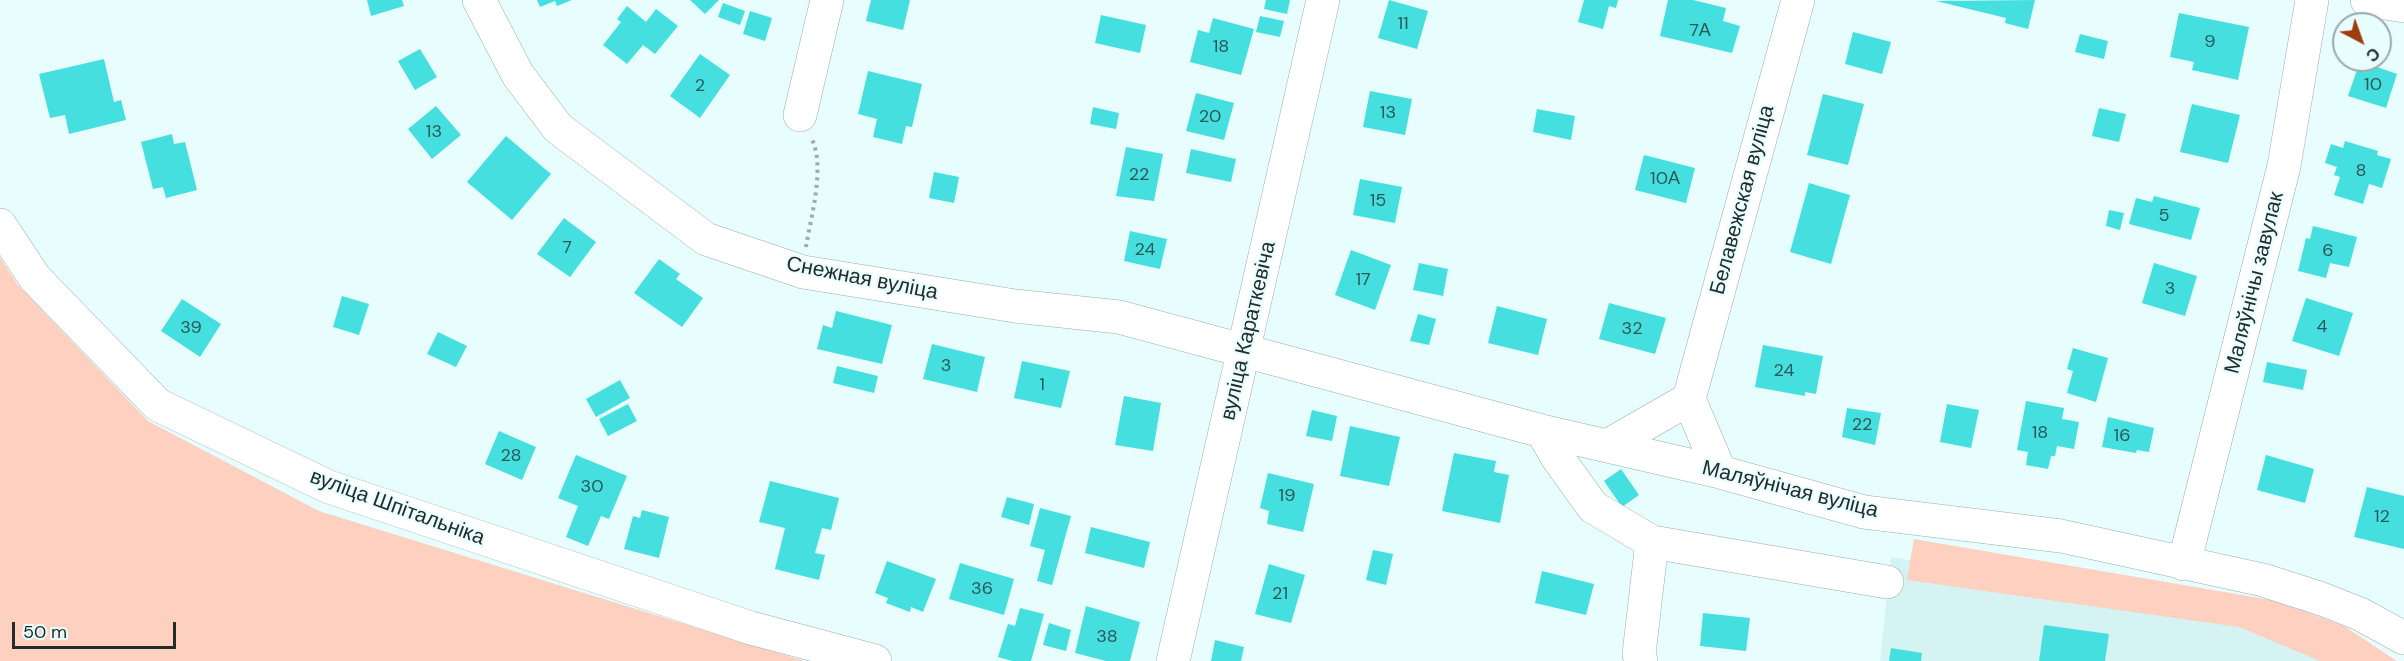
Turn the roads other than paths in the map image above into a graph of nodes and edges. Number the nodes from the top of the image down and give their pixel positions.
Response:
1 (479, 0) edge
2 (827, 0) edge
3 (1323, 0) edge
4 (1798, 0) edge
5 (2312, 0) edge
6 (2367, 0) edge
7 (2404, 6) edge
8 (800, 114) road end
9 (0, 225) edge
10 (1245, 351) junction
11 (1689, 399) junction
12 (1542, 431) junction
13 (1607, 446) junction
14 (1720, 472) junction
15 (1652, 542) junction
16 (2184, 564) junction
17 (1887, 582) dead end
18 (2404, 638) edge
19 (875, 661) edge
20 (1173, 661) edge
21 (1641, 661) edge

1 - 10 street, Снежная вуліца
2 - 8 street
3 - 10 street, вуліца Караткевіча
4 - 11 street, Белавежская вуліца
5 - 16 street, Маляўнічы завулак
6 - 7 street
9 - 19 street, вуліца Шпітальніка
10 - 12 street, Маляўнічая вуліца
10 - 20 street, вуліца Караткевіча
11 - 13 street
11 - 14 street
12 - 13 street, Маляўнічая вуліца
12 - 15 street
13 - 14 street, Маляўнічая вуліца
14 - 16 street, Маляўнічая вуліца
15 - 17 street
15 - 21 street
16 - 18 street, Маляўнічая вуліца

